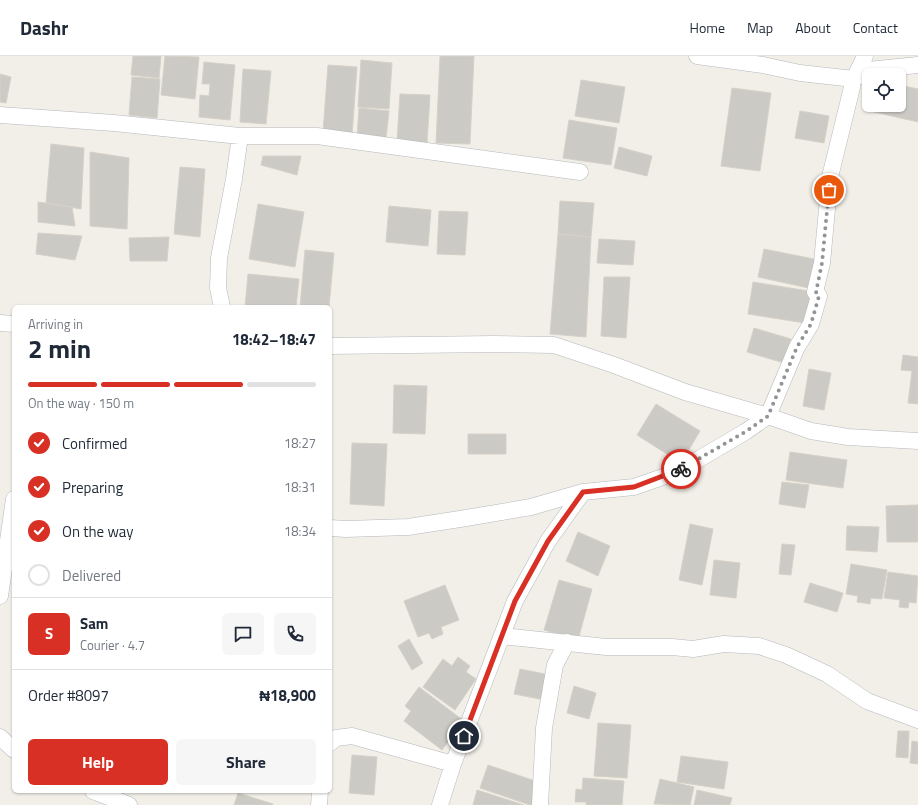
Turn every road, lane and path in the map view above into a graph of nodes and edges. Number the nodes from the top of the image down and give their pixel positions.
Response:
1 (697, 56) edge
2 (865, 56) edge
3 (918, 64) edge
4 (854, 79) junction
5 (0, 115) edge
6 (240, 136) junction
7 (580, 172) dead end
8 (222, 305) edge
9 (0, 323) edge
10 (12, 324) edge
11 (332, 346) edge
12 (768, 416) junction
13 (918, 441) edge
14 (583, 492) junction
15 (0, 498) edge
16 (12, 499) edge
17 (12, 513) edge
18 (332, 528) edge
19 (0, 596) edge
20 (502, 636) junction
21 (548, 640) junction
22 (567, 642) junction
23 (555, 665) junction
24 (918, 720) edge
25 (0, 737) edge
26 (332, 741) edge
27 (12, 748) edge
28 (453, 764) junction
29 (97, 793) edge
30 (320, 793) edge
31 (129, 805) edge
32 (319, 805) edge
33 (440, 805) edge
34 (540, 805) edge

1 - 4 street
2 - 4 street
3 - 4 street
4 - 12 street
5 - 6 street
6 - 7 street
6 - 8 street
9 - 10 street
11 - 12 street
12 - 13 street
12 - 14 street
14 - 18 street
14 - 20 street
15 - 16 street
17 - 19 street
20 - 21 street
20 - 28 street
21 - 22 street
21 - 23 street
22 - 23 street
22 - 24 street
23 - 34 street
25 - 27 street
26 - 28 street
28 - 33 street
29 - 31 street
30 - 32 street

